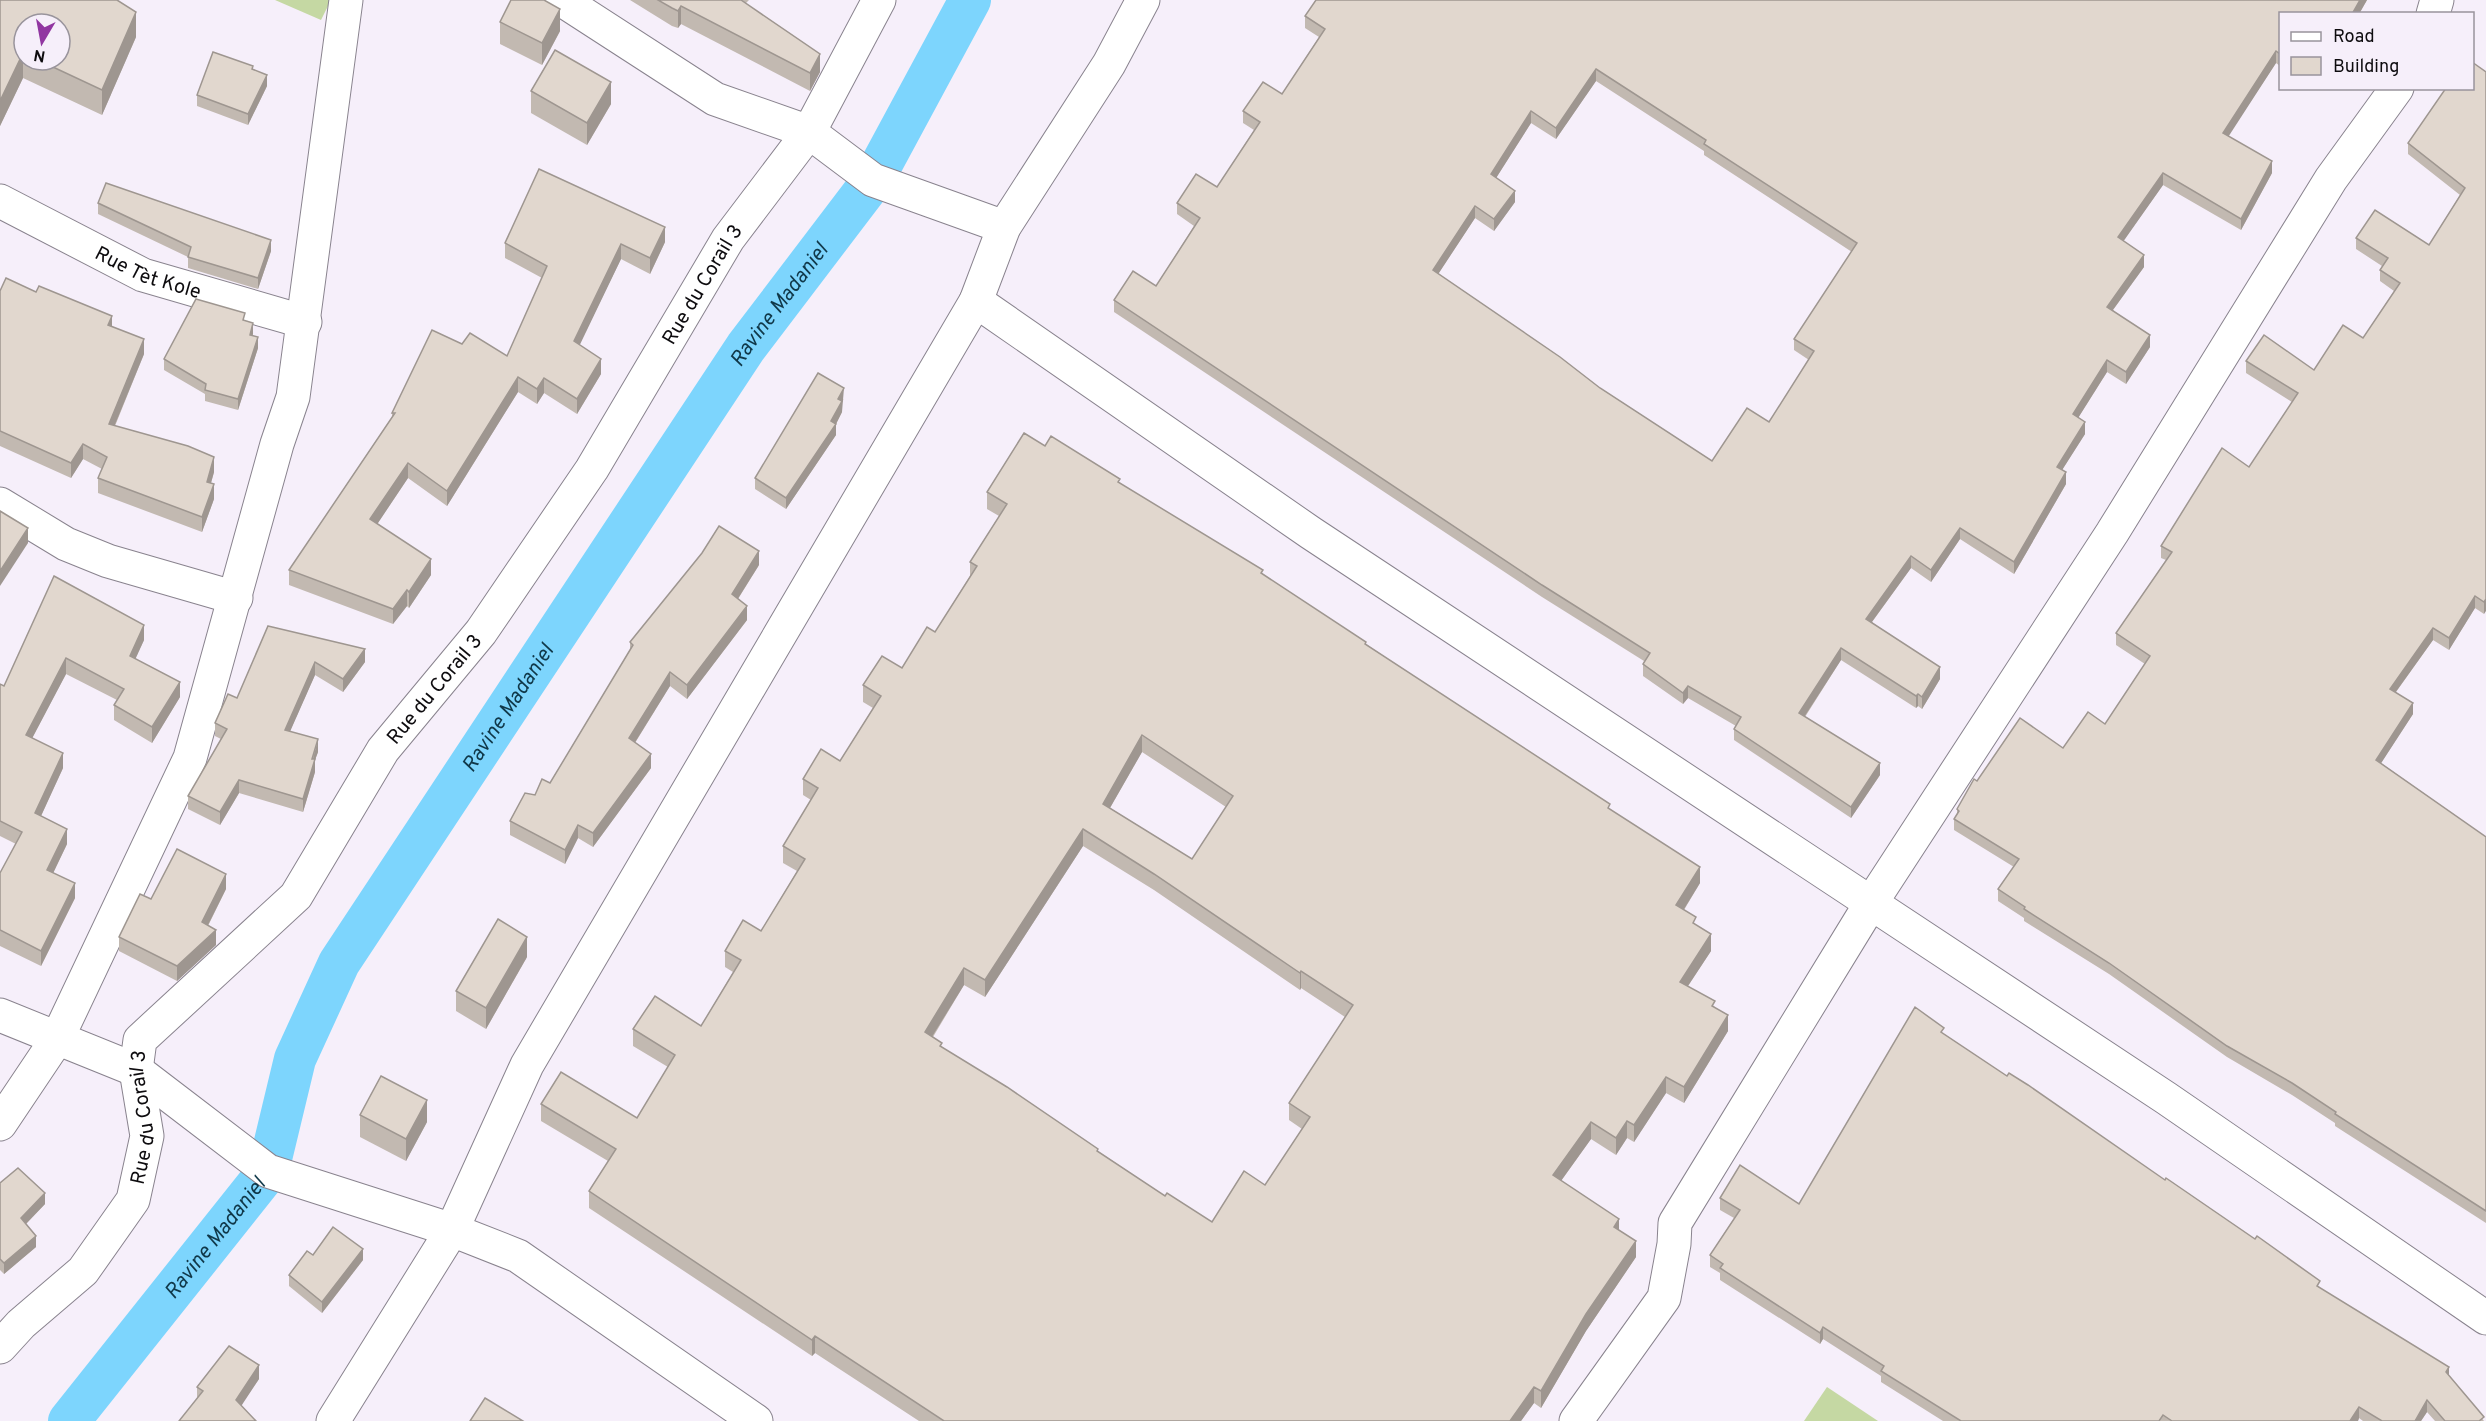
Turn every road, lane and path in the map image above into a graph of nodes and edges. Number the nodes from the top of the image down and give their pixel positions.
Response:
1 (346, 0) edge
2 (879, 0) edge
3 (1143, 0) edge
4 (564, 1) edge
5 (2396, 90) edge
6 (809, 132) junction
7 (0, 201) edge
8 (1004, 227) junction
9 (976, 301) junction
10 (305, 322) junction
11 (0, 504) edge
12 (236, 598) junction
13 (1871, 903) junction
14 (0, 1015) edge
15 (57, 1039) junction
16 (136, 1070) junction
17 (0, 1124) edge
18 (452, 1230) junction
19 (2486, 1318) edge
20 (0, 1347) edge
21 (333, 1421) edge
22 (756, 1421) edge
23 (1576, 1421) edge

1 - 10 street
2 - 6 street, Rue du Corail 3
3 - 8 street
4 - 6 street
5 - 13 street
6 - 8 street
6 - 16 street, Rue du Corail 3
7 - 10 street, Rue Tèt Kole
8 - 9 street
9 - 13 street
9 - 18 street
10 - 12 street
11 - 12 street
12 - 15 street
13 - 19 street
13 - 23 street
14 - 15 street
15 - 16 street
15 - 17 street
16 - 18 street
16 - 20 street, Rue du Corail 3
18 - 21 street
18 - 22 street

